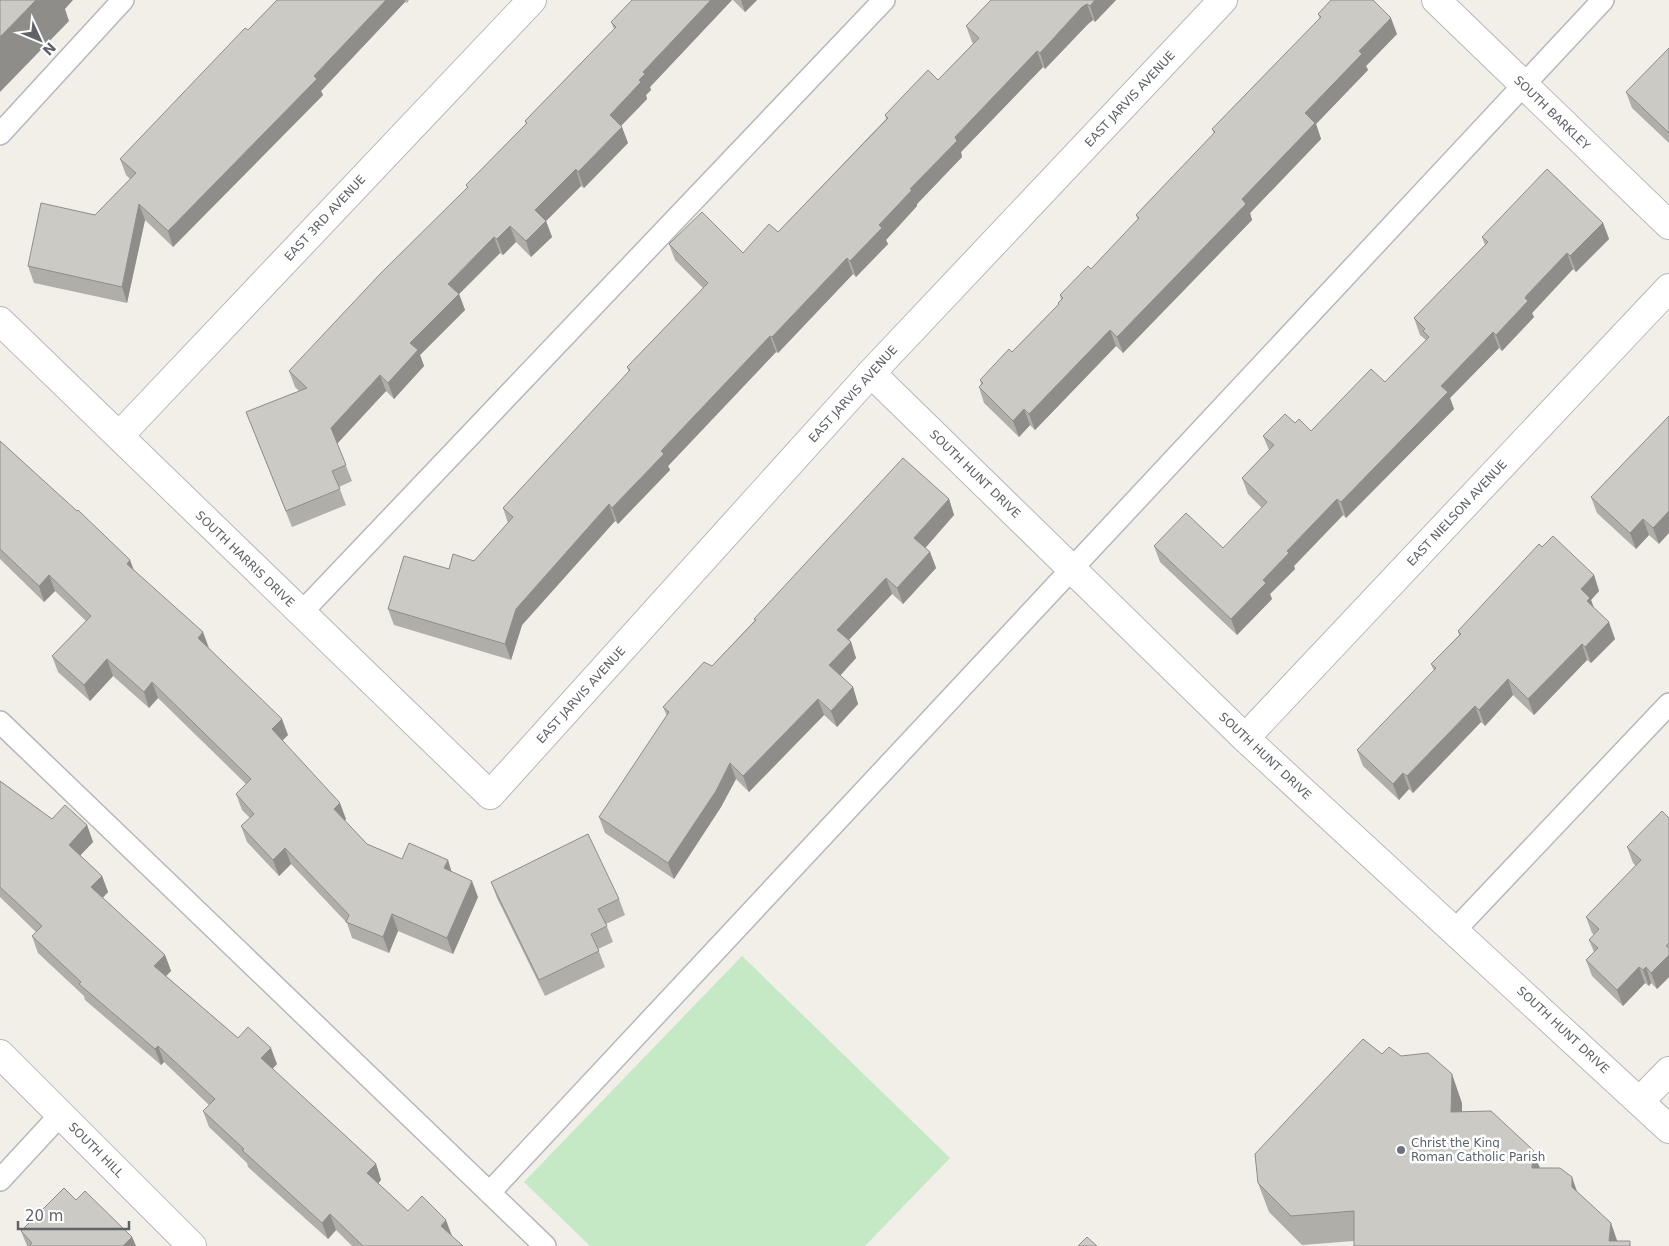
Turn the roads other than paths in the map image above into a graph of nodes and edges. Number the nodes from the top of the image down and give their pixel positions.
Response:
1 (123, 0) edge
2 (532, 0) edge
3 (884, 0) edge
4 (1223, 0) edge
5 (1436, 0) edge
6 (1602, 0) edge
7 (1524, 85) junction
8 (0, 134) edge
9 (1669, 225) edge
10 (1669, 288) edge
11 (0, 322) edge
12 (871, 373) junction
13 (119, 436) junction
14 (1071, 568) junction
15 (301, 613) junction
16 (1669, 704) edge
17 (0, 722) edge
18 (1245, 738) junction
19 (490, 795) joint
20 (1455, 930) junction
21 (0, 1054) edge
22 (1669, 1071) edge
23 (1640, 1101) junction
24 (61, 1114) junction
25 (1669, 1129) edge
26 (0, 1180) edge
27 (490, 1192) junction
28 (192, 1246) edge
29 (546, 1246) edge

1 - 8 lane
2 - 13 street, EAST 3RD AVENUE
3 - 15 lane
4 - 12 street, EAST JARVIS AVENUE
5 - 7 street, SOUTH BARKLEY
6 - 7 lane
7 - 9 street, SOUTH BARKLEY
7 - 14 lane
10 - 18 street, EAST NIELSON AVENUE
11 - 13 street, SOUTH HARRIS DRIVE
12 - 14 street, SOUTH HUNT DRIVE
12 - 19 street, EAST JARVIS AVENUE
13 - 15 street, SOUTH HARRIS DRIVE
14 - 18 street, SOUTH HUNT DRIVE
14 - 27 lane
15 - 19 street, SOUTH HARRIS DRIVE
16 - 20 lane
17 - 27 lane
18 - 20 street, SOUTH HUNT DRIVE
20 - 23 street, SOUTH HUNT DRIVE
21 - 24 street, SOUTH HILL
22 - 23 street
23 - 25 street, SOUTH HUNT DRIVE
24 - 26 lane
24 - 28 street, SOUTH HILL
27 - 29 lane

